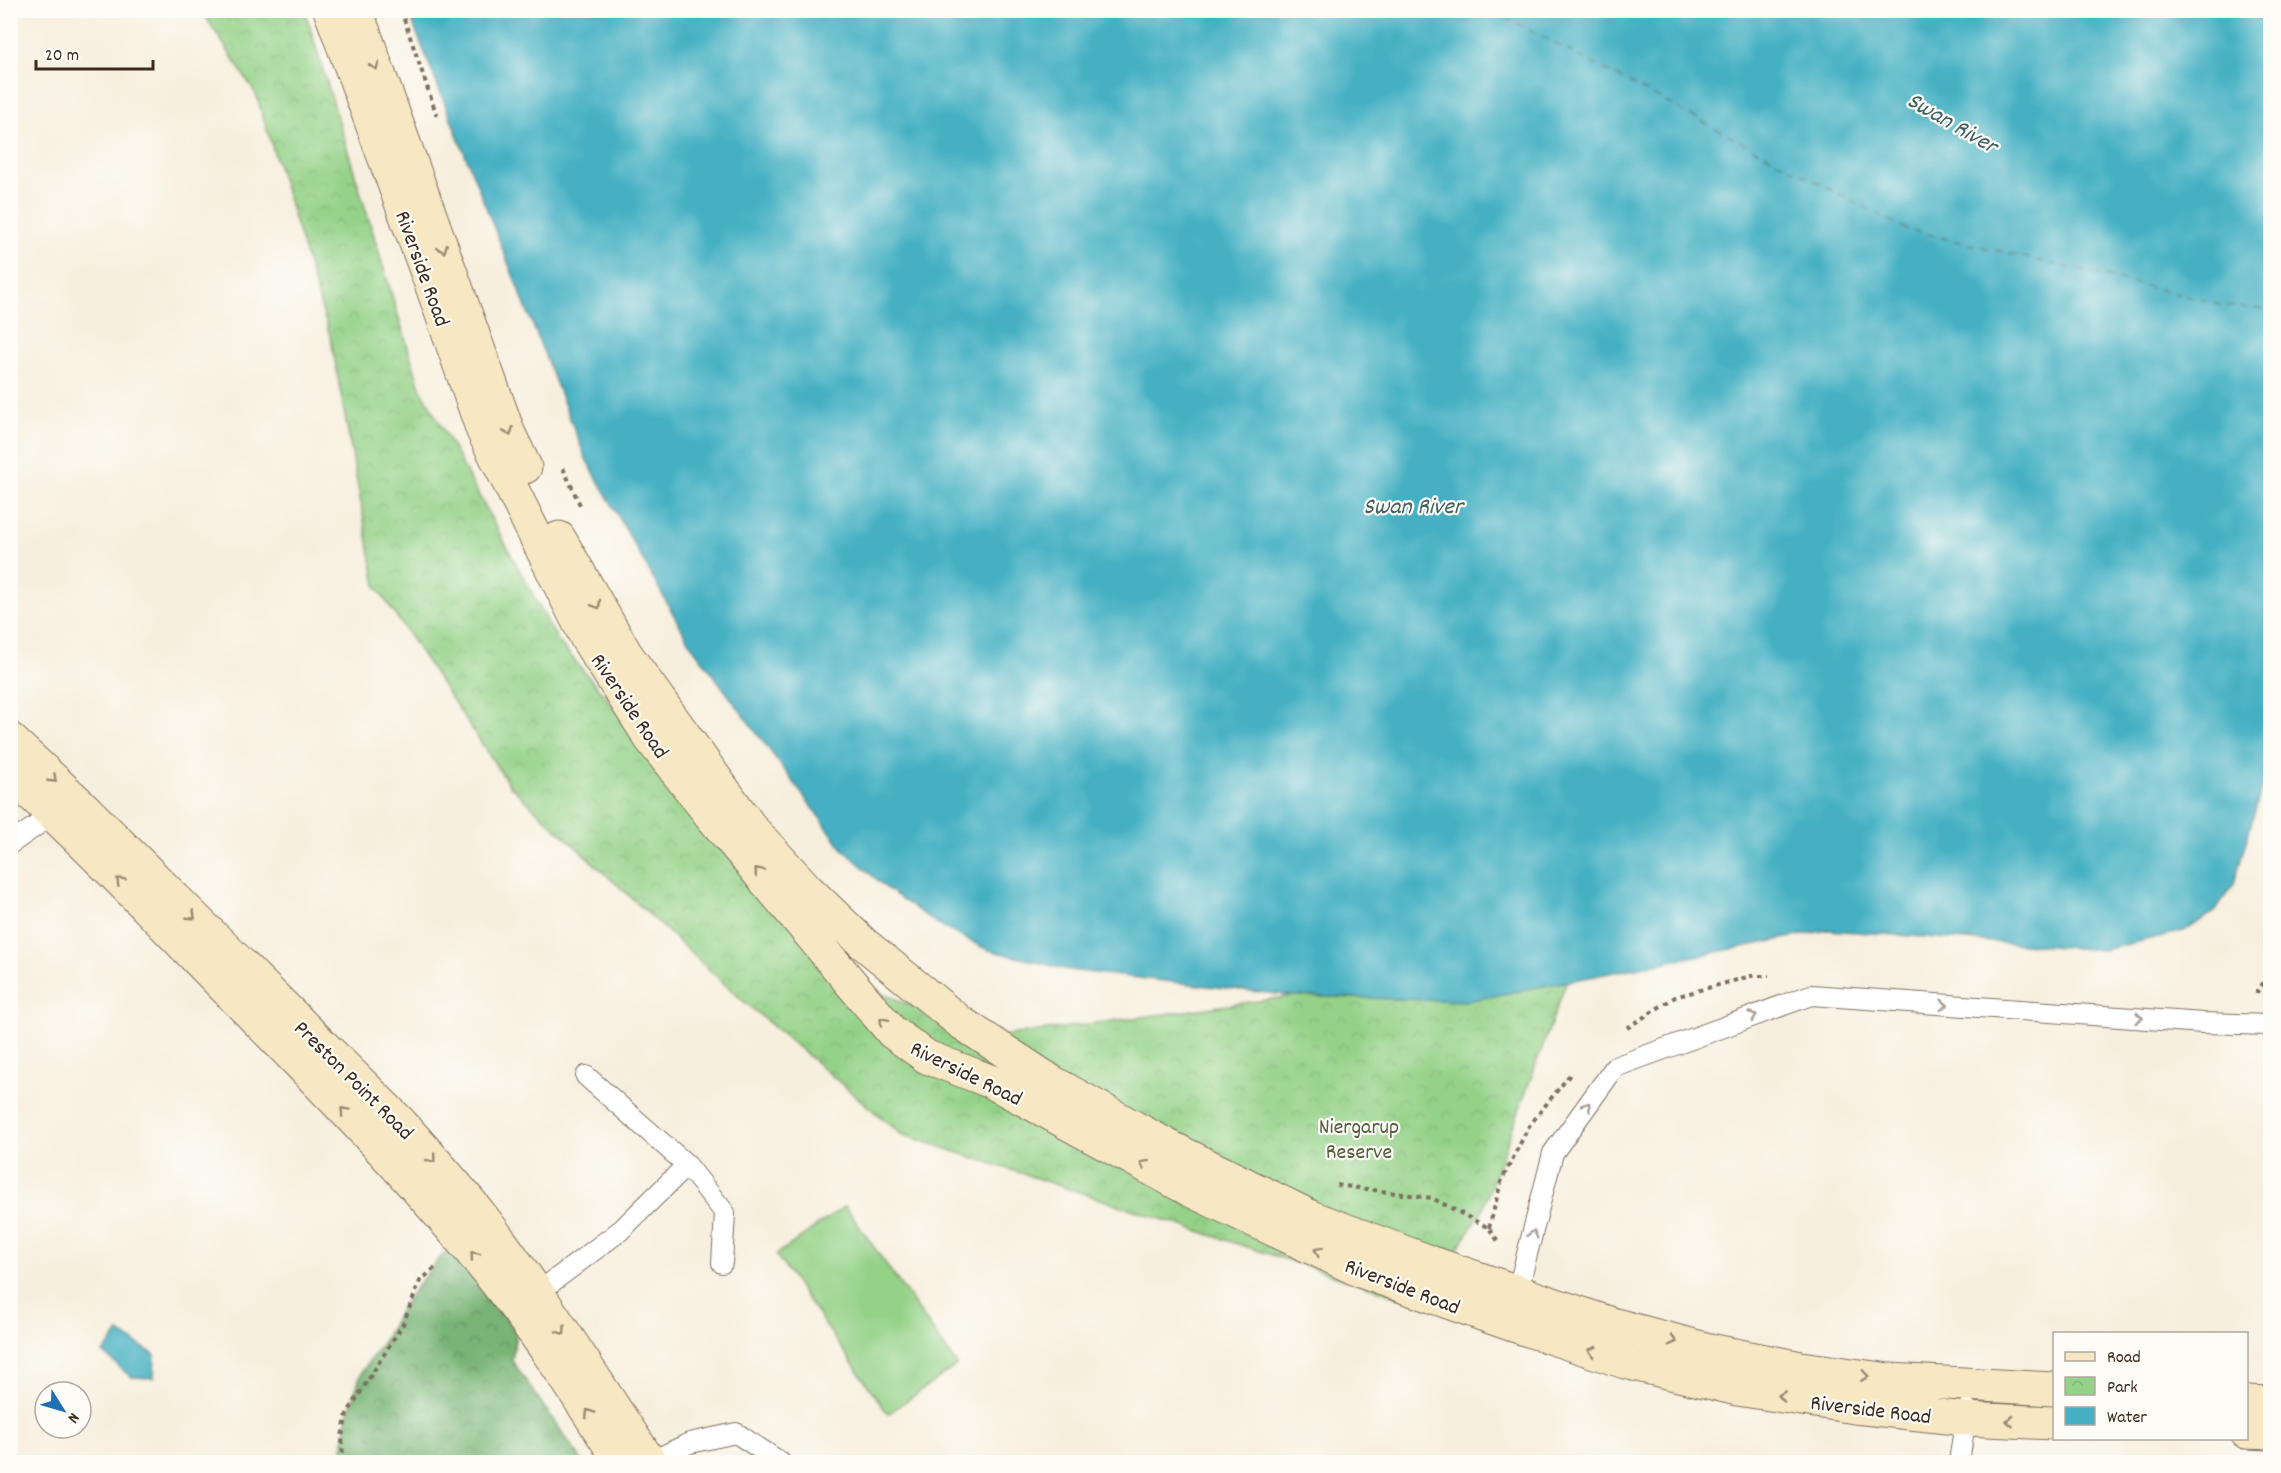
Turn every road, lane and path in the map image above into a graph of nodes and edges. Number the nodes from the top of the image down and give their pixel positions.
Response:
1 (330, 10) edge
2 (356, 10) edge
3 (401, 10) edge
4 (439, 124) dead end
5 (562, 466) dead end
6 (586, 517) dead end
7 (10, 739) edge
8 (10, 775) edge
9 (53, 814) junction
10 (10, 844) edge
11 (2271, 1025) edge
12 (586, 1076) dead end
13 (687, 1166) junction
14 (1332, 1185) dead end
15 (722, 1263) dead end
16 (420, 1281) dead end
17 (1520, 1282) junction
18 (536, 1294) junction
19 (1510, 1324) junction
20 (1971, 1383) junction
21 (2053, 1389) edge
22 (2248, 1402) edge
23 (2271, 1403) edge
24 (1965, 1419) junction
25 (2053, 1423) edge
26 (2248, 1432) edge
27 (2271, 1433) edge
28 (344, 1462) edge
29 (620, 1462) edge
30 (650, 1462) edge
31 (780, 1462) edge
32 (1959, 1462) edge

19 -> 1 street, Riverside Road
2 -> 17 street, Riverside Road
3 - 4 path
5 - 6 path
7 -> 18 street, Preston Point Road
8 - 9 street, Preston Point Road
9 - 10 lane
29 -> 9 street, Preston Point Road
17 -> 11 lane
12 - 13 lane
13 - 15 lane
13 - 18 lane
14 - 17 path
16 - 28 path
17 - 19 lane
17 -> 20 street, Riverside Road
18 -> 30 street, Preston Point Road
24 -> 19 street, Riverside Road
20 - 21 street, Riverside Road
20 - 24 lane
22 - 23 street
25 -> 24 street, Riverside Road
24 - 32 lane
26 - 27 street
30 - 31 lane

